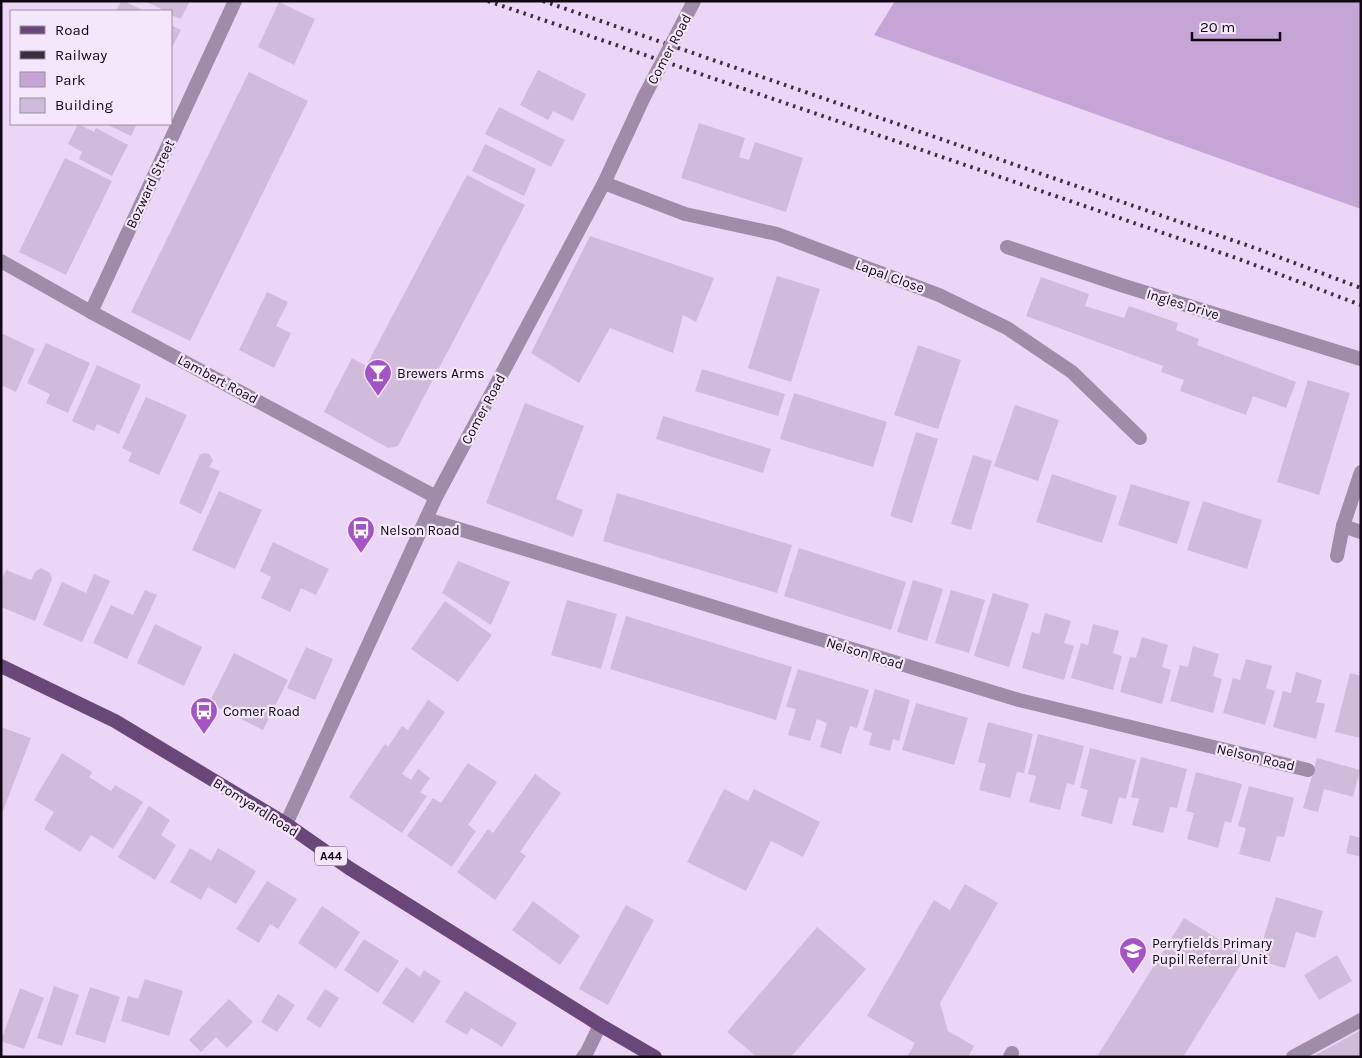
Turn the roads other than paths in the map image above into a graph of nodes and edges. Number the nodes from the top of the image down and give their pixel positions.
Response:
1 (235, 1) edge
2 (694, 1) edge
3 (604, 183) junction
4 (1007, 247) dead end
5 (1, 261) edge
6 (91, 312) junction
7 (1361, 359) edge
8 (1140, 438) dead end
9 (1361, 472) edge
10 (436, 497) junction
11 (426, 519) junction
12 (1343, 526) junction
13 (1361, 532) edge
14 (1337, 556) dead end
15 (1, 666) edge
16 (1308, 770) dead end
17 (286, 824) junction
18 (1361, 1020) edge
19 (600, 1025) junction
20 (583, 1057) edge
21 (655, 1057) edge
22 (1293, 1057) edge

1 - 6 street, Bozward Street
2 - 3 street, Comer Road, bridge
3 - 8 street, Lapal Close
3 - 10 street, Comer Road
4 - 7 street, Ingles Drive
5 - 6 street, Lambert Road
6 - 10 street, Lambert Road
9 - 12 street
10 - 11 street, Comer Road
11 - 16 street, Nelson Road
11 - 17 street, Comer Road
12 - 13 street
12 - 14 street
15 - 17 main road, Bromyard Road / A44
17 - 19 main road, Bromyard Road / A44
18 - 22 street
19 - 20 street
19 - 21 main road, Bromyard Road / A44

